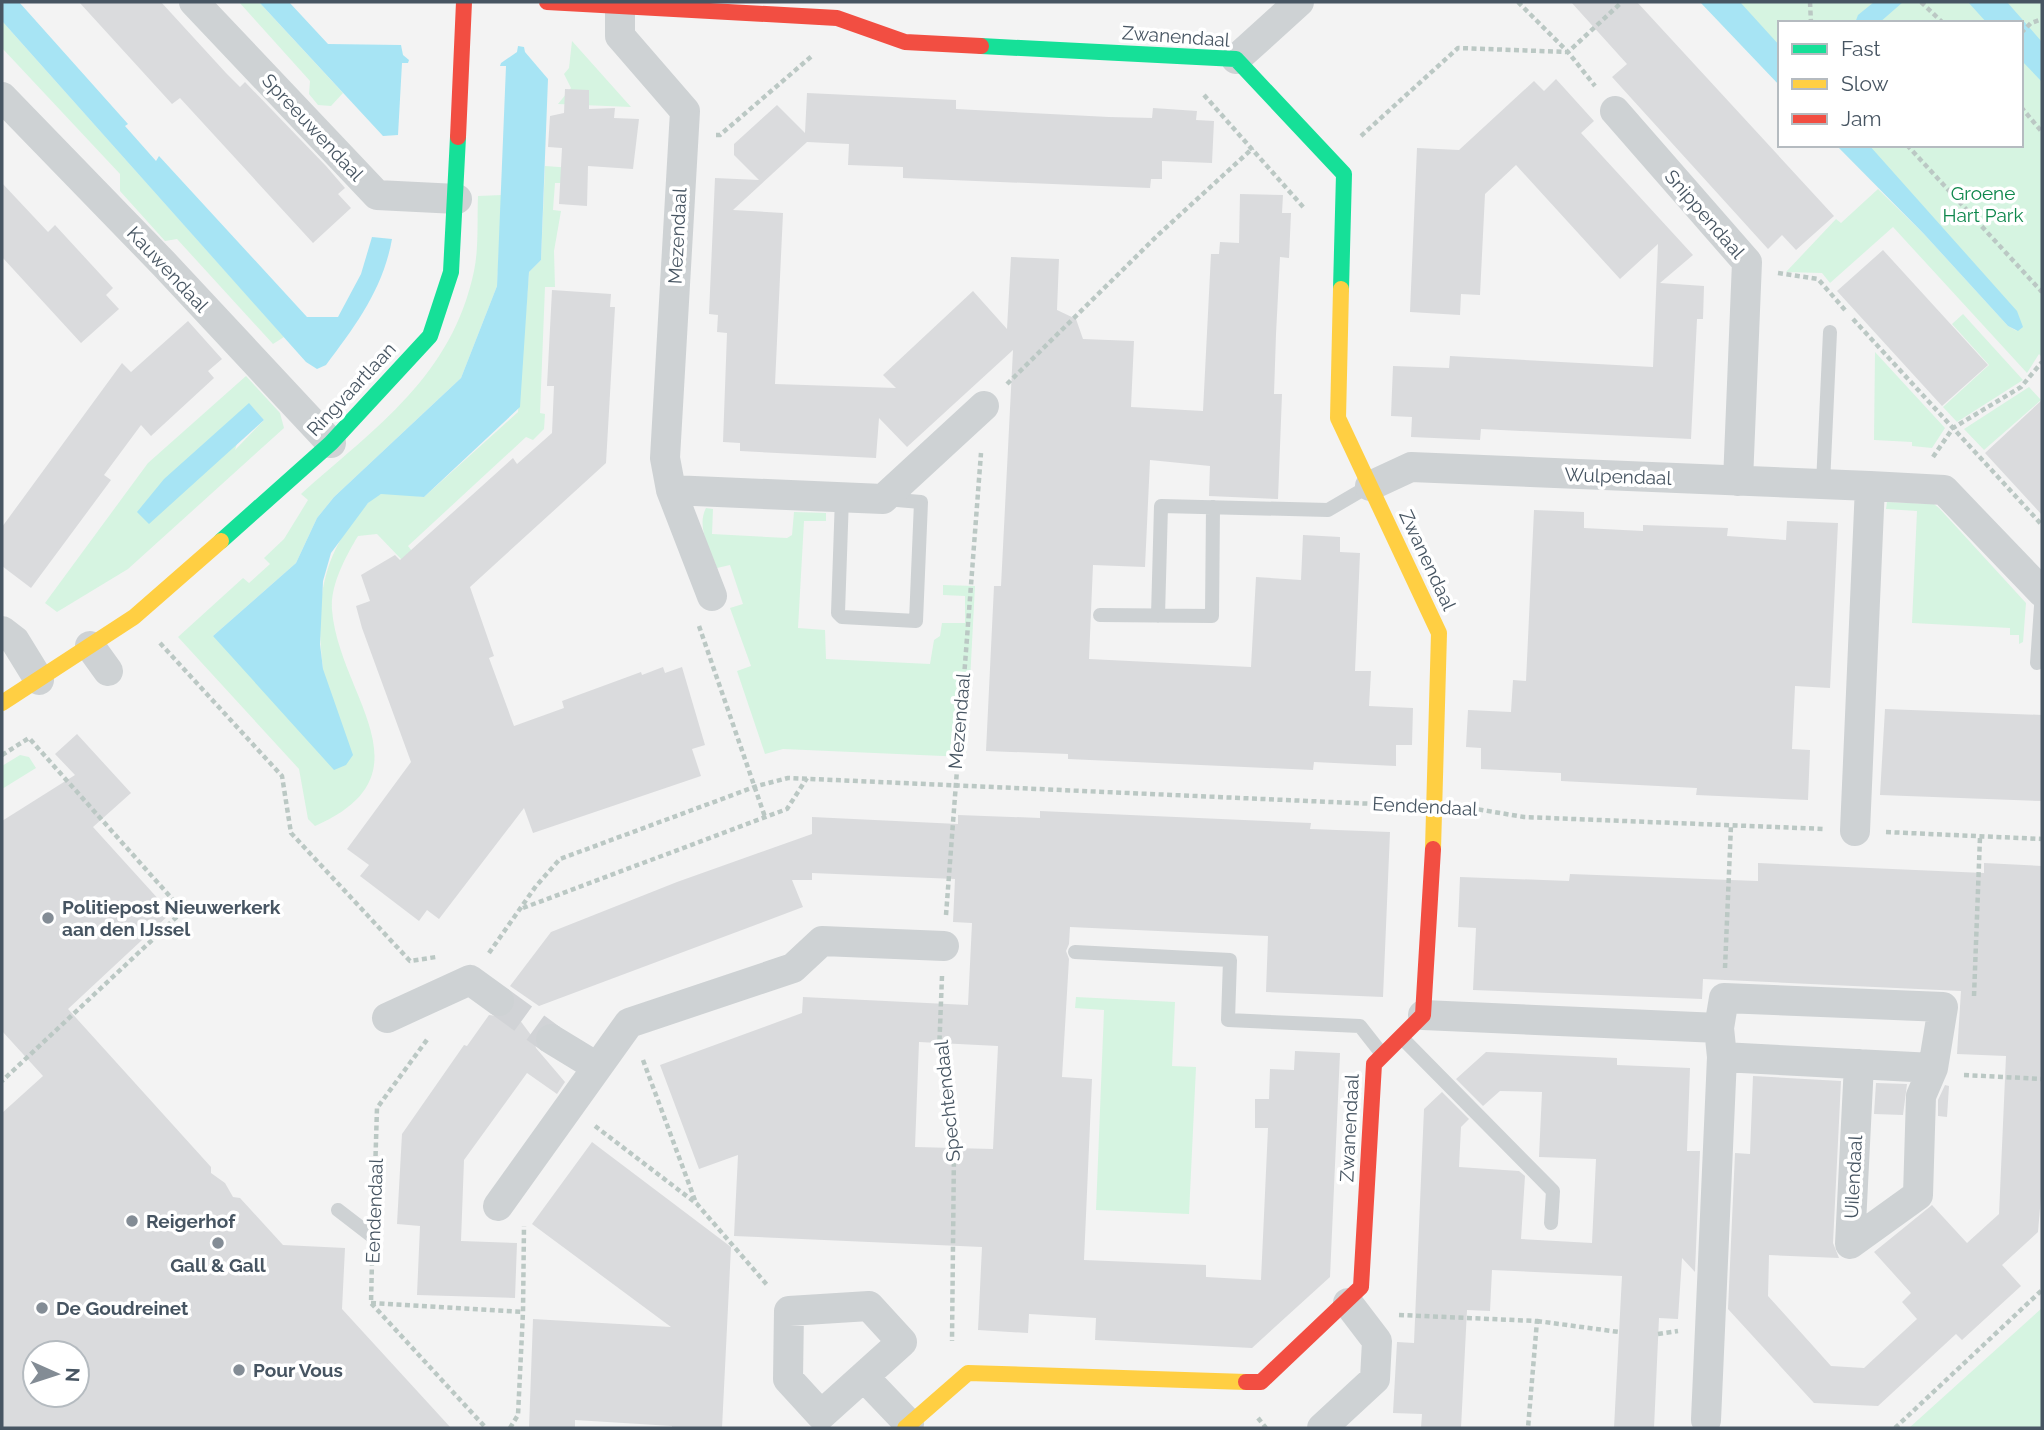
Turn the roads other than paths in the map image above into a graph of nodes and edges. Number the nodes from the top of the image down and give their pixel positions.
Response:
1 (194, 2) edge
2 (464, 2) edge
3 (547, 2) edge
4 (1299, 2) edge
5 (620, 6) junction
6 (838, 10) edge
7 (1236, 59) junction
8 (2, 97) edge
9 (1615, 111) road end
10 (457, 200) junction
11 (1830, 332) dead end
12 (984, 407) road end
13 (331, 443) junction
14 (1738, 481) junction
15 (1823, 484) junction
16 (1370, 486) junction
17 (1870, 486) junction
18 (671, 489) junction
19 (842, 497) junction
20 (883, 499) junction
21 (1213, 508) junction
22 (2042, 592) edge
23 (712, 596) dead end
24 (1100, 615) dead end
25 (1158, 616) junction
26 (2, 631) edge
27 (90, 646) junction
28 (2037, 663) dead end
29 (108, 671) dead end
30 (39, 680) junction
31 (2, 703) edge
32 (1855, 831) road end
33 (944, 946) road end
34 (1075, 951) dead end
35 (499, 1001) tunnel mouth
36 (1423, 1015) junction
37 (387, 1018) dead end
38 (1401, 1037) junction
39 (551, 1039) tunnel mouth
40 (1720, 1043) junction
41 (1382, 1054) junction
42 (1859, 1064) junction
43 (597, 1067) junction
44 (1933, 1068) junction
45 (498, 1206) road end
46 (338, 1210) dead end
47 (1551, 1223) dead end
48 (373, 1237) road end
49 (1355, 1295) junction
50 (864, 1377) junction
51 (1706, 1420) dead end
52 (907, 1426) edge
53 (1322, 1428) edge

1 - 10 street, Spreeuwendaal
2 - 10 street, Ringvaartlaan
3 - 5 street, Zwanendaal
4 - 7 street
5 - 6 street, Zwanendaal
5 - 18 street, Mezendaal
6 - 7 street, Zwanendaal
7 - 16 street, Zwanendaal
8 - 13 street, Kauwendaal
9 - 14 street, Snippendaal
10 - 13 street, Ringvaartlaan
11 - 15 lane
12 - 20 street
13 - 27 street, Ringvaartlaan
14 - 15 street, Wulpendaal
14 - 16 street, Wulpendaal
15 - 17 street, Wulpendaal
16 - 21 lane
16 - 36 street, Zwanendaal
17 - 22 street, Wulpendaal
17 - 32 street
18 - 19 street
18 - 23 street, Mezendaal
19 - 20 street
19 - 20 lane
21 - 25 lane
21 - 25 lane
22 - 28 lane
24 - 25 lane
26 - 30 street
27 - 29 street
27 - 30 street, Ringvaartlaan
30 - 31 street, Ringvaartlaan
33 - 43 street
34 - 41 lane
35 - 37 street
36 - 38 street, Zwanendaal
36 - 40 street
38 - 41 street, Zwanendaal
38 - 47 lane
39 - 43 street
40 - 42 street
40 - 44 street, Uilendaal
40 - 51 street
41 - 49 street, Zwanendaal
42 - 44 street
42 - 44 street, Uilendaal
43 - 45 street
46 - 48 lane
49 - 52 street
49 - 53 street
50 - 50 street
50 - 52 street

